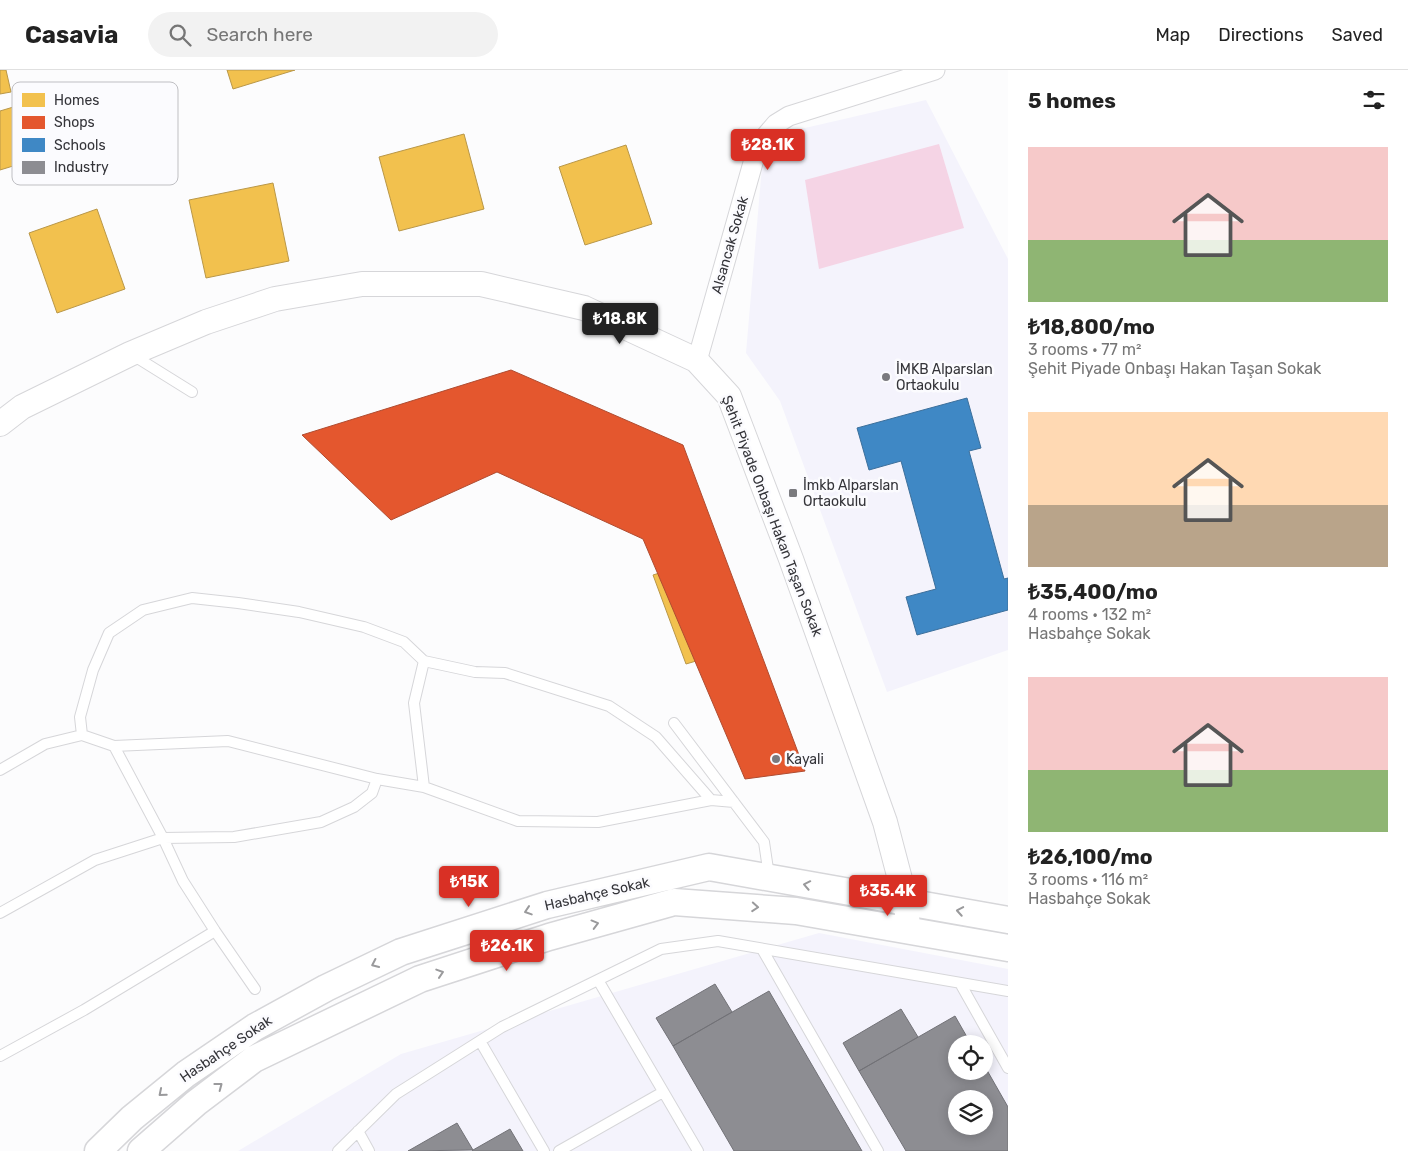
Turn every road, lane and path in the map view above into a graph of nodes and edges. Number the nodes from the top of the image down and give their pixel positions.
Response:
1 (935, 70) edge
2 (130, 354) junction
3 (697, 361) junction
4 (192, 392) dead end
5 (0, 424) edge
6 (424, 661) junction
7 (674, 723) dead end
8 (82, 734) junction
9 (114, 746) junction
10 (0, 770) edge
11 (377, 779) junction
12 (424, 787) junction
13 (711, 800) junction
14 (734, 802) junction
15 (163, 838) junction
16 (769, 877) junction
17 (906, 902) junction
18 (0, 913) edge
19 (1008, 920) edge
20 (908, 929) junction
21 (214, 932) junction
22 (1008, 948) edge
23 (762, 949) junction
24 (598, 980) junction
25 (960, 983) junction
26 (255, 989) dead end
27 (1008, 991) edge
28 (480, 1041) junction
29 (0, 1056) edge
30 (1008, 1068) edge
31 (663, 1092) junction
32 (358, 1131) junction
33 (98, 1151) edge
34 (141, 1151) edge
35 (338, 1151) edge
36 (369, 1151) edge
37 (544, 1151) edge
38 (559, 1151) edge
39 (698, 1151) edge
40 (878, 1151) edge

1 - 3 street, Alsancak Sokak
2 - 3 street, Şehit Piyade Onbaşı Hakan Taşan Sokak
2 - 4 lane
2 - 5 street, Şehit Piyade Onbaşı Hakan Taşan Sokak
3 - 17 street, Şehit Piyade Onbaşı Hakan Taşan Sokak
6 - 8 lane
6 - 12 lane
6 - 13 lane
7 - 14 lane
8 - 9 lane
8 - 10 lane
9 - 11 lane
9 - 15 lane
11 - 12 lane
11 - 15 lane
12 - 13 lane
13 - 14 lane
14 - 16 lane
15 - 18 lane
15 - 21 lane
17 -> 16 main road, Hasbahçe Sokak
16 -> 33 main road, Hasbahçe Sokak
19 -> 17 main road, Hasbahçe Sokak
17 - 20 street, Şehit Piyade Onbaşı Hakan Taşan Sokak
20 - 22 main road, Hasbahçe Sokak
34 -> 20 main road, Hasbahçe Sokak
21 - 26 lane
21 - 29 lane
23 - 24 lane
23 - 25 lane
23 - 40 lane
24 - 28 lane
24 - 31 lane
25 - 27 lane
25 - 30 lane
28 - 32 lane
28 - 37 lane
31 - 38 lane
31 - 39 lane
32 - 35 lane
32 - 36 lane

